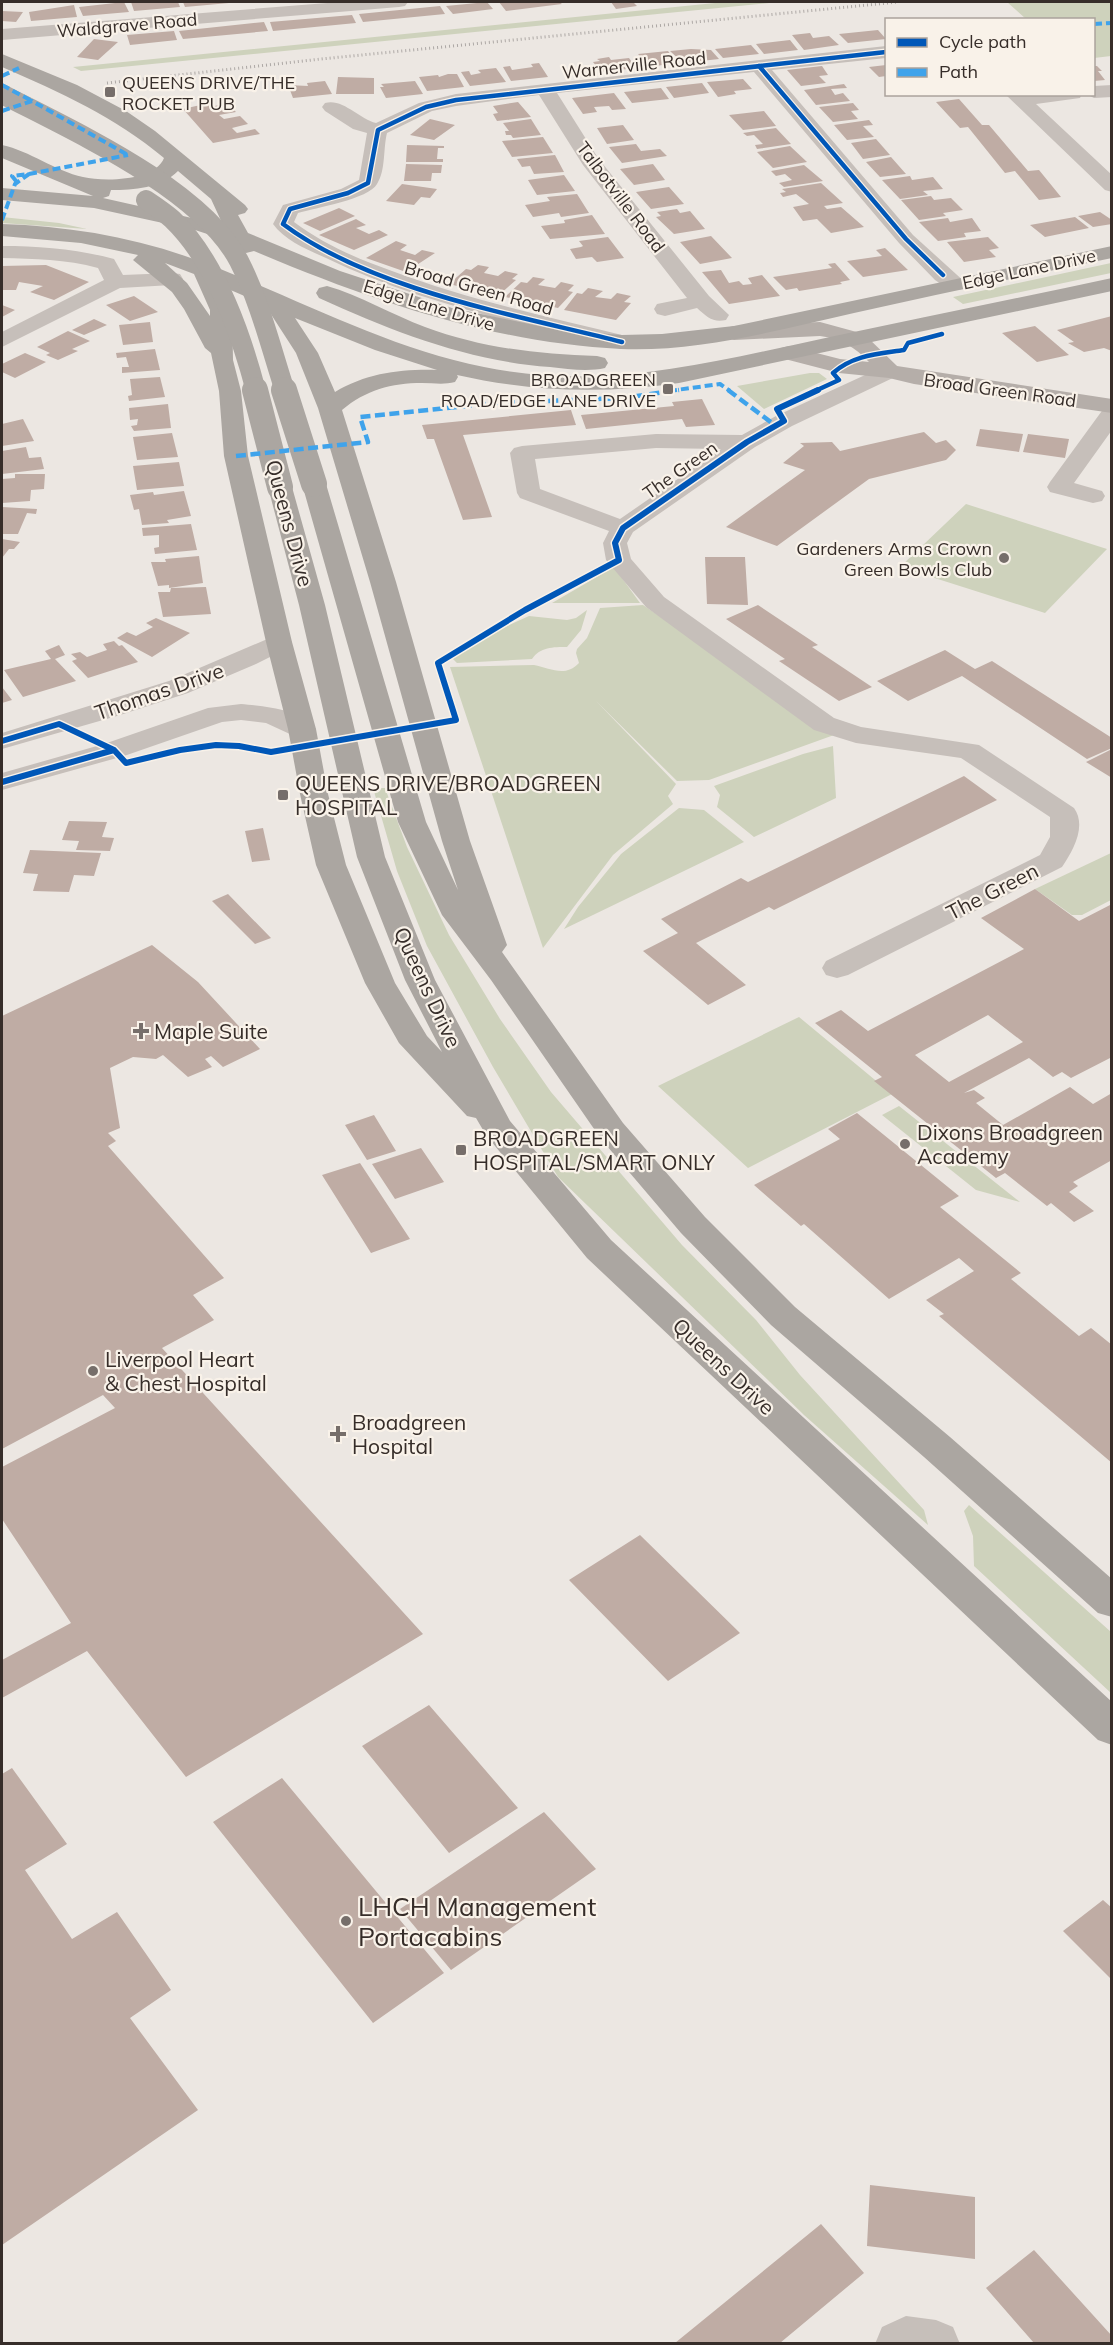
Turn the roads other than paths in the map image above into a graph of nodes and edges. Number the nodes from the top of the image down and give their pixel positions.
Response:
1 (399, 2) edge
2 (34, 33) junction
3 (2, 34) edge
4 (2, 41) edge
5 (885, 52) edge
6 (2, 60) edge
7 (759, 66) junction
8 (545, 90) junction
9 (1112, 91) edge
10 (1095, 93) edge
11 (2, 94) edge
12 (1036, 96) edge
13 (1017, 97) edge
14 (332, 106) dead end
15 (2, 114) edge
16 (378, 130) junction
17 (2, 151) edge
18 (174, 156) junction
19 (191, 173) junction
20 (82, 183) junction
21 (1112, 186) edge
22 (2, 194) edge
23 (221, 198) junction
24 (2, 209) edge
25 (143, 212) junction
26 (2, 230) edge
27 (191, 233) junction
28 (109, 242) junction
29 (246, 247) junction
30 (2, 252) edge
31 (1112, 252) edge
32 (200, 270) junction
33 (332, 276) junction
34 (294, 278) junction
35 (172, 279) junction
36 (116, 282) junction
37 (354, 282) junction
38 (956, 284) junction
39 (1112, 284) edge
40 (260, 289) junction
41 (665, 309) dead end
42 (221, 310) junction
43 (734, 333) junction
44 (856, 339) junction
45 (2, 340) edge
46 (622, 342) junction
47 (789, 353) junction
48 (765, 358) junction
49 (222, 360) junction
50 (889, 371) junction
51 (530, 382) junction
52 (1112, 406) edge
53 (1112, 414) edge
54 (333, 420) junction
55 (234, 439) junction
56 (747, 442) junction
57 (1093, 496) dead end
58 (623, 528) junction
59 (279, 642) junction
60 (302, 729) junction
61 (2, 741) edge
62 (2, 782) edge
63 (837, 968) dead end
64 (502, 973) junction
65 (497, 1127) junction
66 (1112, 1602) edge
67 (1112, 1728) edge
68 (899, 2343) edge
69 (936, 2343) edge

1 - 2 street, Waldgrave Road
2 - 3 street, Waldgrave Road
2 - 4 street, Waldgrave Road
5 - 7 street, Warnerville Road
6 - 18 highway
7 - 8 street, Warnerville Road
7 - 38 street
8 - 16 street, Warnerville Road
8 - 41 street, Talbotville Road
9 - 10 street
11 - 64 highway, Queens Drive, bridge
12 - 13 street
13 - 21 street
14 - 16 street
15 - 65 highway, Queens Drive, bridge
16 - 46 street, Broad Green Road
17 - 20 highway
18 - 19 highway
18 - 20 highway
19 - 23 highway
19 - 27 highway
20 - 25 highway
22 - 25 highway
23 - 29 highway
23 - 37 highway
24 - 27 highway
25 - 27 highway
25 - 27 highway
26 - 28 highway
27 - 28 highway
27 - 29 highway
27 - 32 highway
27 - 40 highway
28 - 32 highway
28 - 35 highway
29 - 33 highway, Edge Lane Drive
29 - 34 highway
29 - 40 highway
30 - 36 street
31 - 38 highway, Edge Lane Drive
32 - 40 highway
32 - 42 highway
33 - 34 highway
33 - 37 highway, Edge Lane Drive
34 - 40 highway
34 - 48 highway
35 - 36 street
35 - 49 highway
36 - 45 street
37 - 46 highway, Edge Lane Drive
38 - 43 highway, Edge Lane Drive
39 - 44 highway, Edge Lane Drive
40 - 42 highway
40 - 51 highway, Edge Lane Drive
40 - 54 highway
42 - 49 highway
43 - 44 main road
43 - 46 highway, Edge Lane Drive
44 - 47 highway, Edge Lane Drive
44 - 50 main road
47 - 48 highway, Edge Lane Drive
47 - 50 main road, Broad Green Road
48 - 51 highway, Edge Lane Drive
49 - 55 highway
50 - 52 main road, Broad Green Road
50 - 56 street, The Green
51 - 54 highway
53 - 57 street
54 - 55 highway
54 - 64 highway
55 - 59 highway
56 - 58 street, The Green
56 - 58 street, The Green
58 - 63 street, The Green
59 - 60 highway
59 - 61 street, Thomas Drive
60 - 62 street, Thomas Drive
60 - 65 highway
64 - 66 highway, Queens Drive
65 - 67 highway, Queens Drive
68 - 69 street

